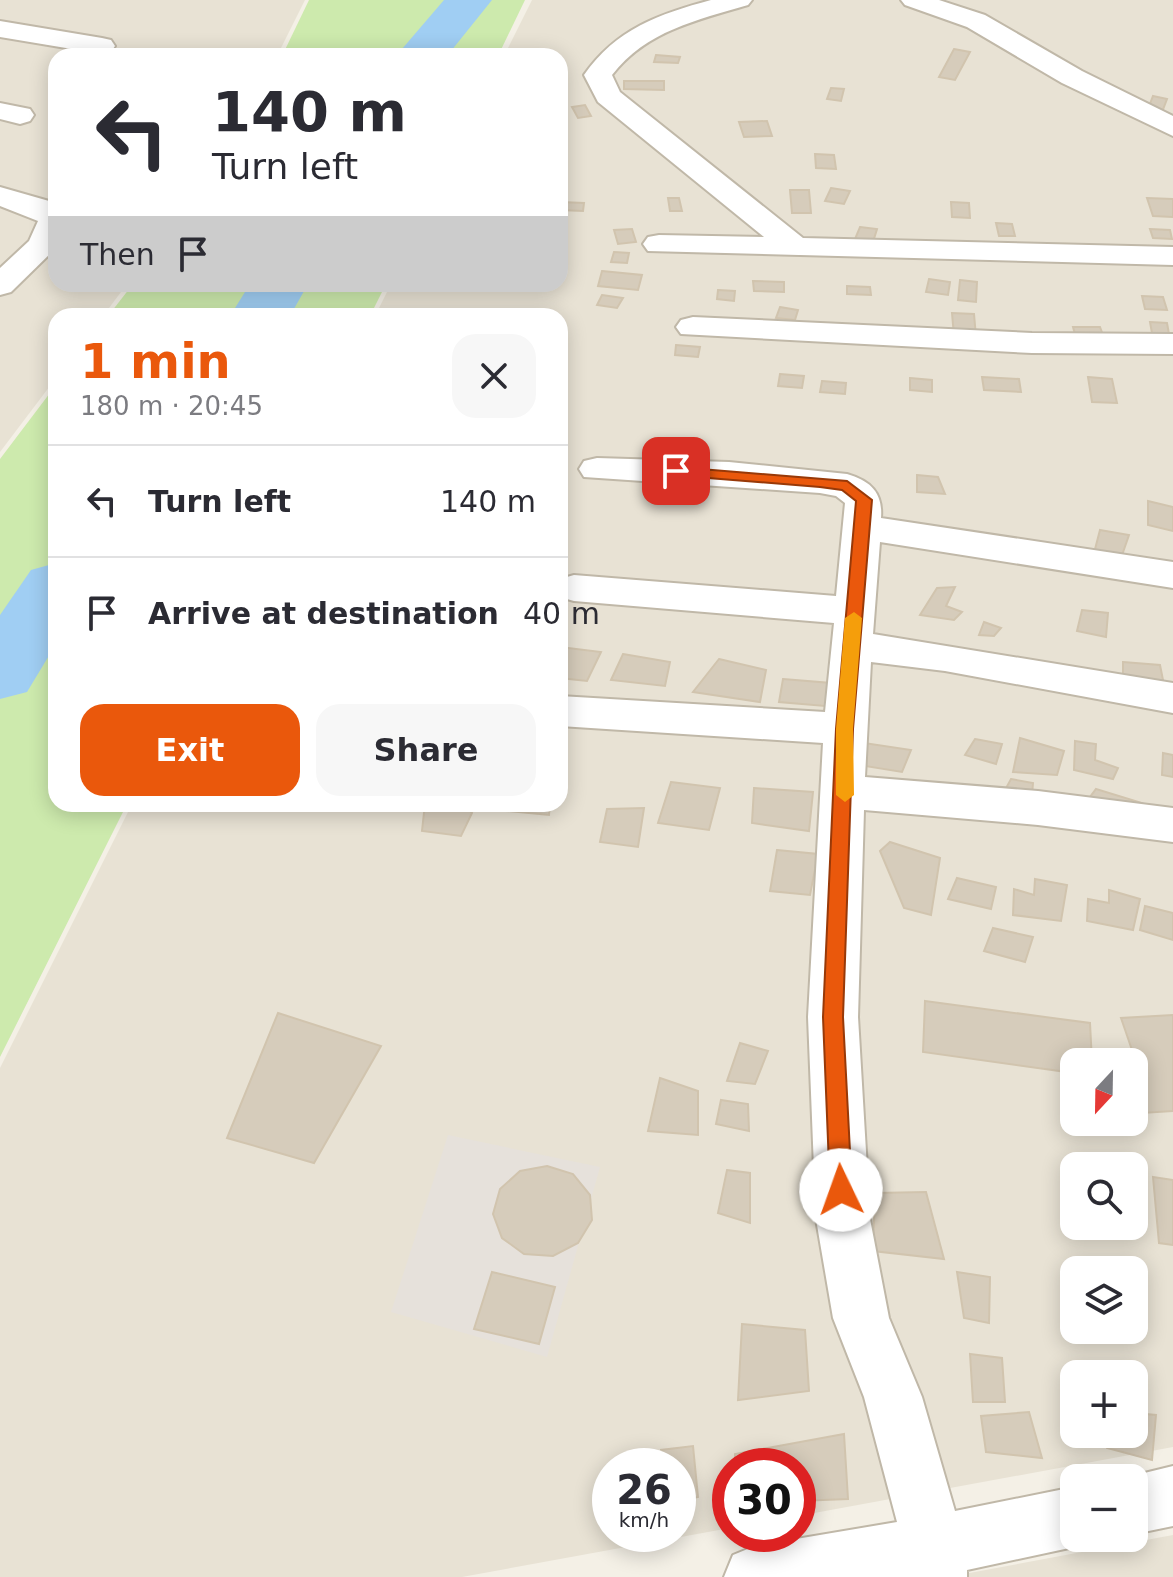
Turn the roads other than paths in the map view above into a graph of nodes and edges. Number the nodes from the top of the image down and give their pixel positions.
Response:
1 (739, 0) edge
2 (914, 0) edge
3 (0, 29) edge
4 (102, 46) dead end
5 (1173, 127) edge
6 (0, 196) edge
7 (48, 212) edge
8 (48, 237) edge
9 (659, 244) dead end
10 (794, 246) junction
11 (1173, 256) edge
12 (0, 285) edge
13 (693, 327) dead end
14 (1173, 344) edge
15 (597, 469) dead end
16 (863, 527) junction
17 (1173, 575) edge
18 (574, 588) dead end
19 (853, 628) junction
20 (1173, 698) edge
21 (568, 712) edge
22 (845, 729) junction
23 (845, 792) junction
24 (1173, 825) edge
25 (1173, 1496) edge
26 (1148, 1501) edge
27 (1060, 1522) edge
28 (935, 1562) edge
29 (755, 1577) edge

1 - 10 street
2 - 5 street
3 - 4 street
6 - 7 street
8 - 12 street
9 - 10 street
10 - 11 street
13 - 14 street
15 - 16 street
16 - 17 street
16 - 19 street
18 - 19 street
19 - 20 street
19 - 22 street
21 - 22 street
22 - 23 street
23 - 24 street
23 - 28 street
25 - 26 street
27 - 28 street
28 - 29 street

